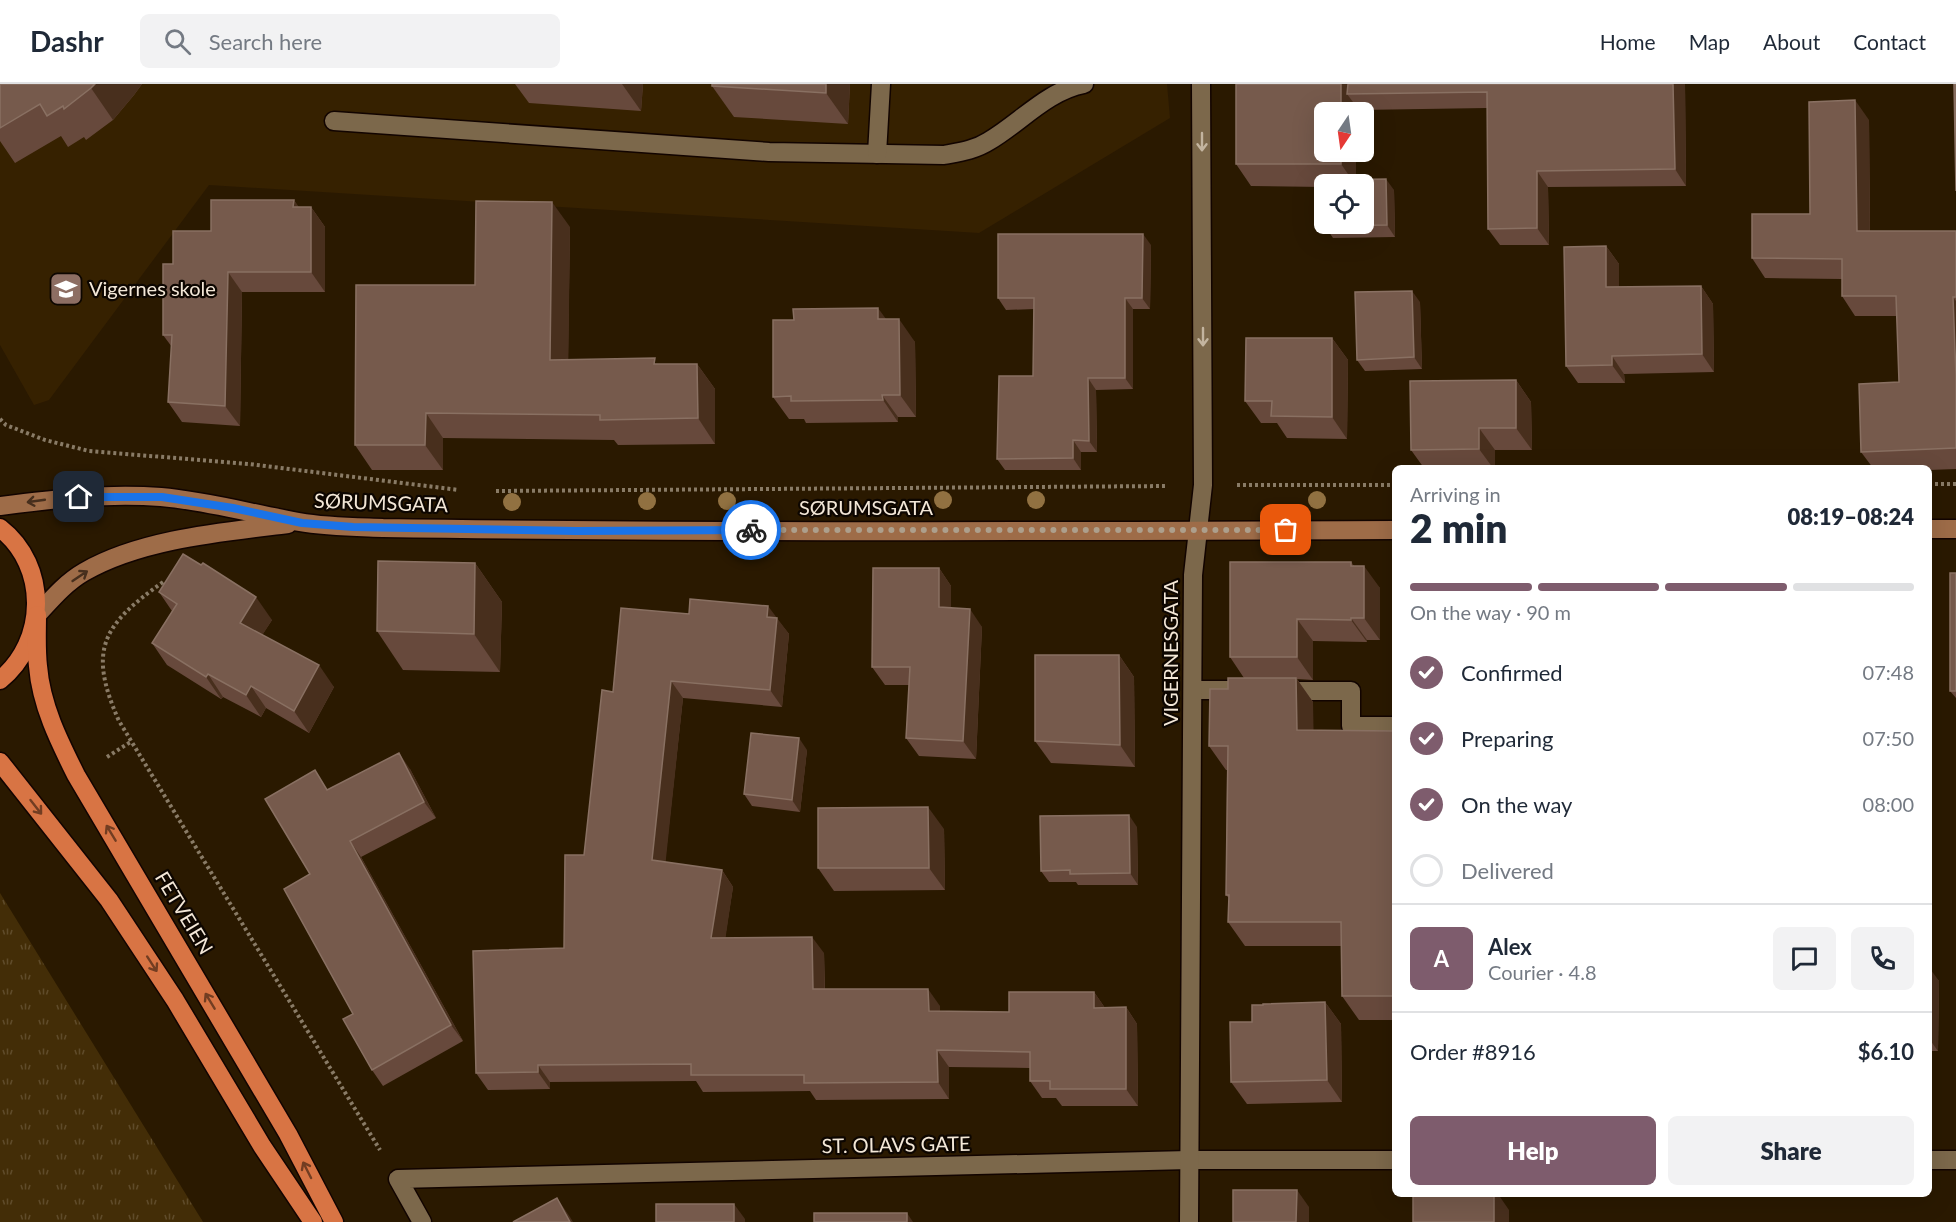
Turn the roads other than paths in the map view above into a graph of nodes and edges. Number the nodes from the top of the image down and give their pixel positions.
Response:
1 (881, 84) edge
2 (1201, 84) edge
3 (1076, 85) edge
4 (334, 121) dead end
5 (877, 154) junction
6 (0, 506) edge
7 (302, 523) junction
8 (0, 528) edge
9 (1932, 529) edge
10 (1956, 529) edge
11 (1198, 530) junction
12 (1392, 530) edge
13 (37, 615) junction
14 (0, 680) edge
15 (1194, 690) junction
16 (1392, 726) edge
17 (0, 762) edge
18 (1189, 1160) junction
19 (1392, 1160) edge
20 (1932, 1160) edge
21 (1956, 1160) edge
22 (313, 1222) edge
23 (334, 1222) edge
24 (422, 1222) edge
25 (1189, 1222) edge

1 - 5 street
2 -> 11 street, VIGERNESGATA
3 - 5 street
4 - 5 street
7 -> 6 main road, SØRUMSGATA
7 - 11 main road, SØRUMSGATA
13 -> 7 main road, SØRUMSGATA
8 - 13 highway, FETVEIEN
9 - 10 main road
11 - 12 main road, SØRUMSGATA
11 - 15 street, VIGERNESGATA
13 - 14 highway
23 -> 13 highway, FETVEIEN
15 - 16 street
15 - 18 street, VIGERNESGATA
17 -> 22 highway
18 - 19 street, ST. OLAVS GATE
18 - 24 street, ST. OLAVS GATE
18 - 25 street, VIGERNESGATA
20 - 21 street

